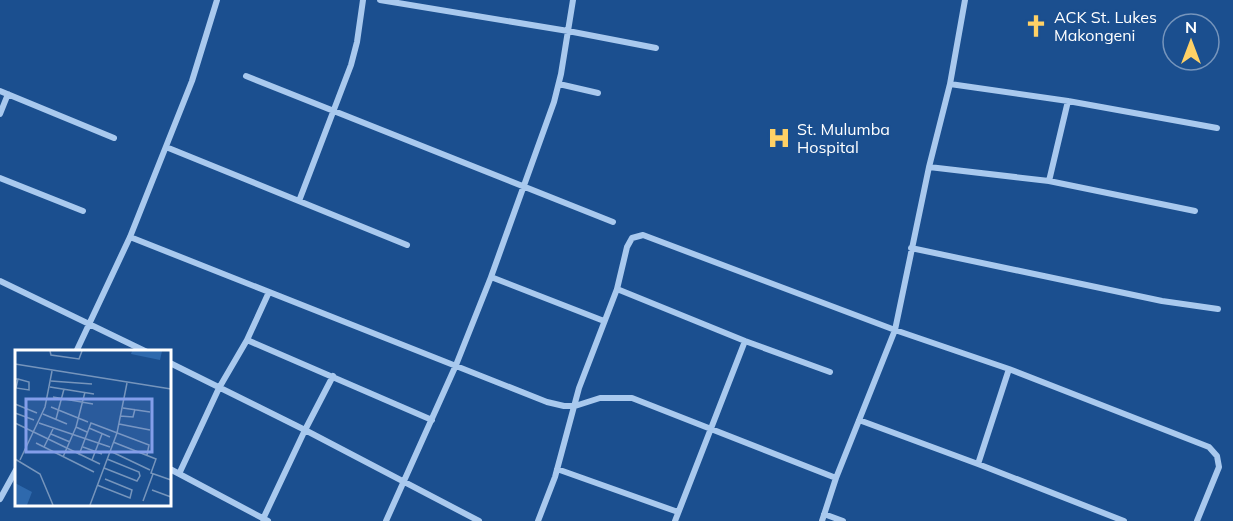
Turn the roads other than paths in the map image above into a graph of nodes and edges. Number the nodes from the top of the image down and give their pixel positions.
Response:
1 (217, 0) edge
2 (363, 0) edge
3 (380, 0) edge
4 (573, 0) edge
5 (965, 0) edge
6 (568, 31) junction
7 (656, 48) dead end
8 (246, 76) dead end
9 (559, 84) junction
10 (950, 84) junction
11 (0, 91) edge
12 (598, 93) dead end
13 (8, 94) junction
14 (1068, 101) junction
15 (332, 112) junction
16 (0, 114) edge
17 (1217, 128) dead end
18 (114, 138) dead end
19 (166, 147) junction
20 (928, 167) junction
21 (0, 178) edge
22 (1049, 181) junction
23 (523, 188) junction
24 (299, 201) junction
25 (83, 211) dead end
26 (1195, 211) dead end
27 (613, 222) dead end
28 (130, 237) junction
29 (407, 245) dead end
30 (911, 248) junction
31 (491, 278) junction
32 (0, 281) edge
33 (617, 289) junction
34 (269, 292) junction
35 (1218, 309) dead end
36 (604, 321) junction
37 (89, 324) junction
38 (895, 330) junction
39 (247, 340) junction
40 (745, 341) junction
41 (76, 350) edge
42 (145, 350) edge
43 (171, 364) edge
44 (456, 365) junction
45 (1009, 369) junction
46 (830, 372) dead end
47 (333, 376) junction
48 (219, 388) junction
49 (575, 406) junction
50 (432, 420) junction
51 (859, 420) junction
52 (709, 428) junction
53 (305, 430) junction
54 (978, 464) junction
55 (557, 469) junction
56 (171, 470) edge
57 (15, 472) edge
58 (179, 474) junction
59 (836, 478) junction
60 (405, 482) junction
61 (0, 499) edge
62 (678, 512) junction
63 (823, 518) edge
64 (266, 520) edge
65 (386, 521) edge
66 (479, 521) edge
67 (538, 521) edge
68 (675, 521) edge
69 (843, 521) edge
70 (1124, 521) edge
71 (1197, 521) edge

1 - 19 street
2 - 15 street
3 - 6 street
4 - 6 street
5 - 10 street
6 - 7 street
6 - 9 street
8 - 15 street
9 - 12 street
9 - 23 street
10 - 14 street
10 - 20 street
11 - 13 street
13 - 16 street
13 - 18 street
14 - 17 street
14 - 22 street
15 - 23 street
15 - 24 street
19 - 24 street
19 - 28 street
20 - 22 street
20 - 30 street
21 - 25 street
22 - 26 street
23 - 27 street
23 - 31 street
24 - 29 street
28 - 34 street
28 - 37 street
30 - 35 street
30 - 38 street
31 - 36 street
31 - 44 street
32 - 37 street
33 - 36 street
33 - 38 street
33 - 40 street
34 - 39 street
34 - 44 street
36 - 49 street
37 - 41 street
37 - 42 street
38 - 45 street
38 - 51 street
39 - 47 street
39 - 48 street
40 - 46 street
40 - 52 street
43 - 48 street
44 - 49 street
44 - 50 street
45 - 54 street
45 - 71 street
47 - 50 street
47 - 53 street
48 - 53 street
48 - 58 street
49 - 52 street
49 - 55 street
50 - 60 street
51 - 54 street
51 - 59 street
52 - 59 street
52 - 62 street
53 - 60 street
53 - 64 street
54 - 70 street
55 - 62 street
55 - 67 street
56 - 58 street
57 - 61 street
58 - 64 street
59 - 63 street
60 - 65 street
60 - 66 street
62 - 68 street
63 - 69 street

